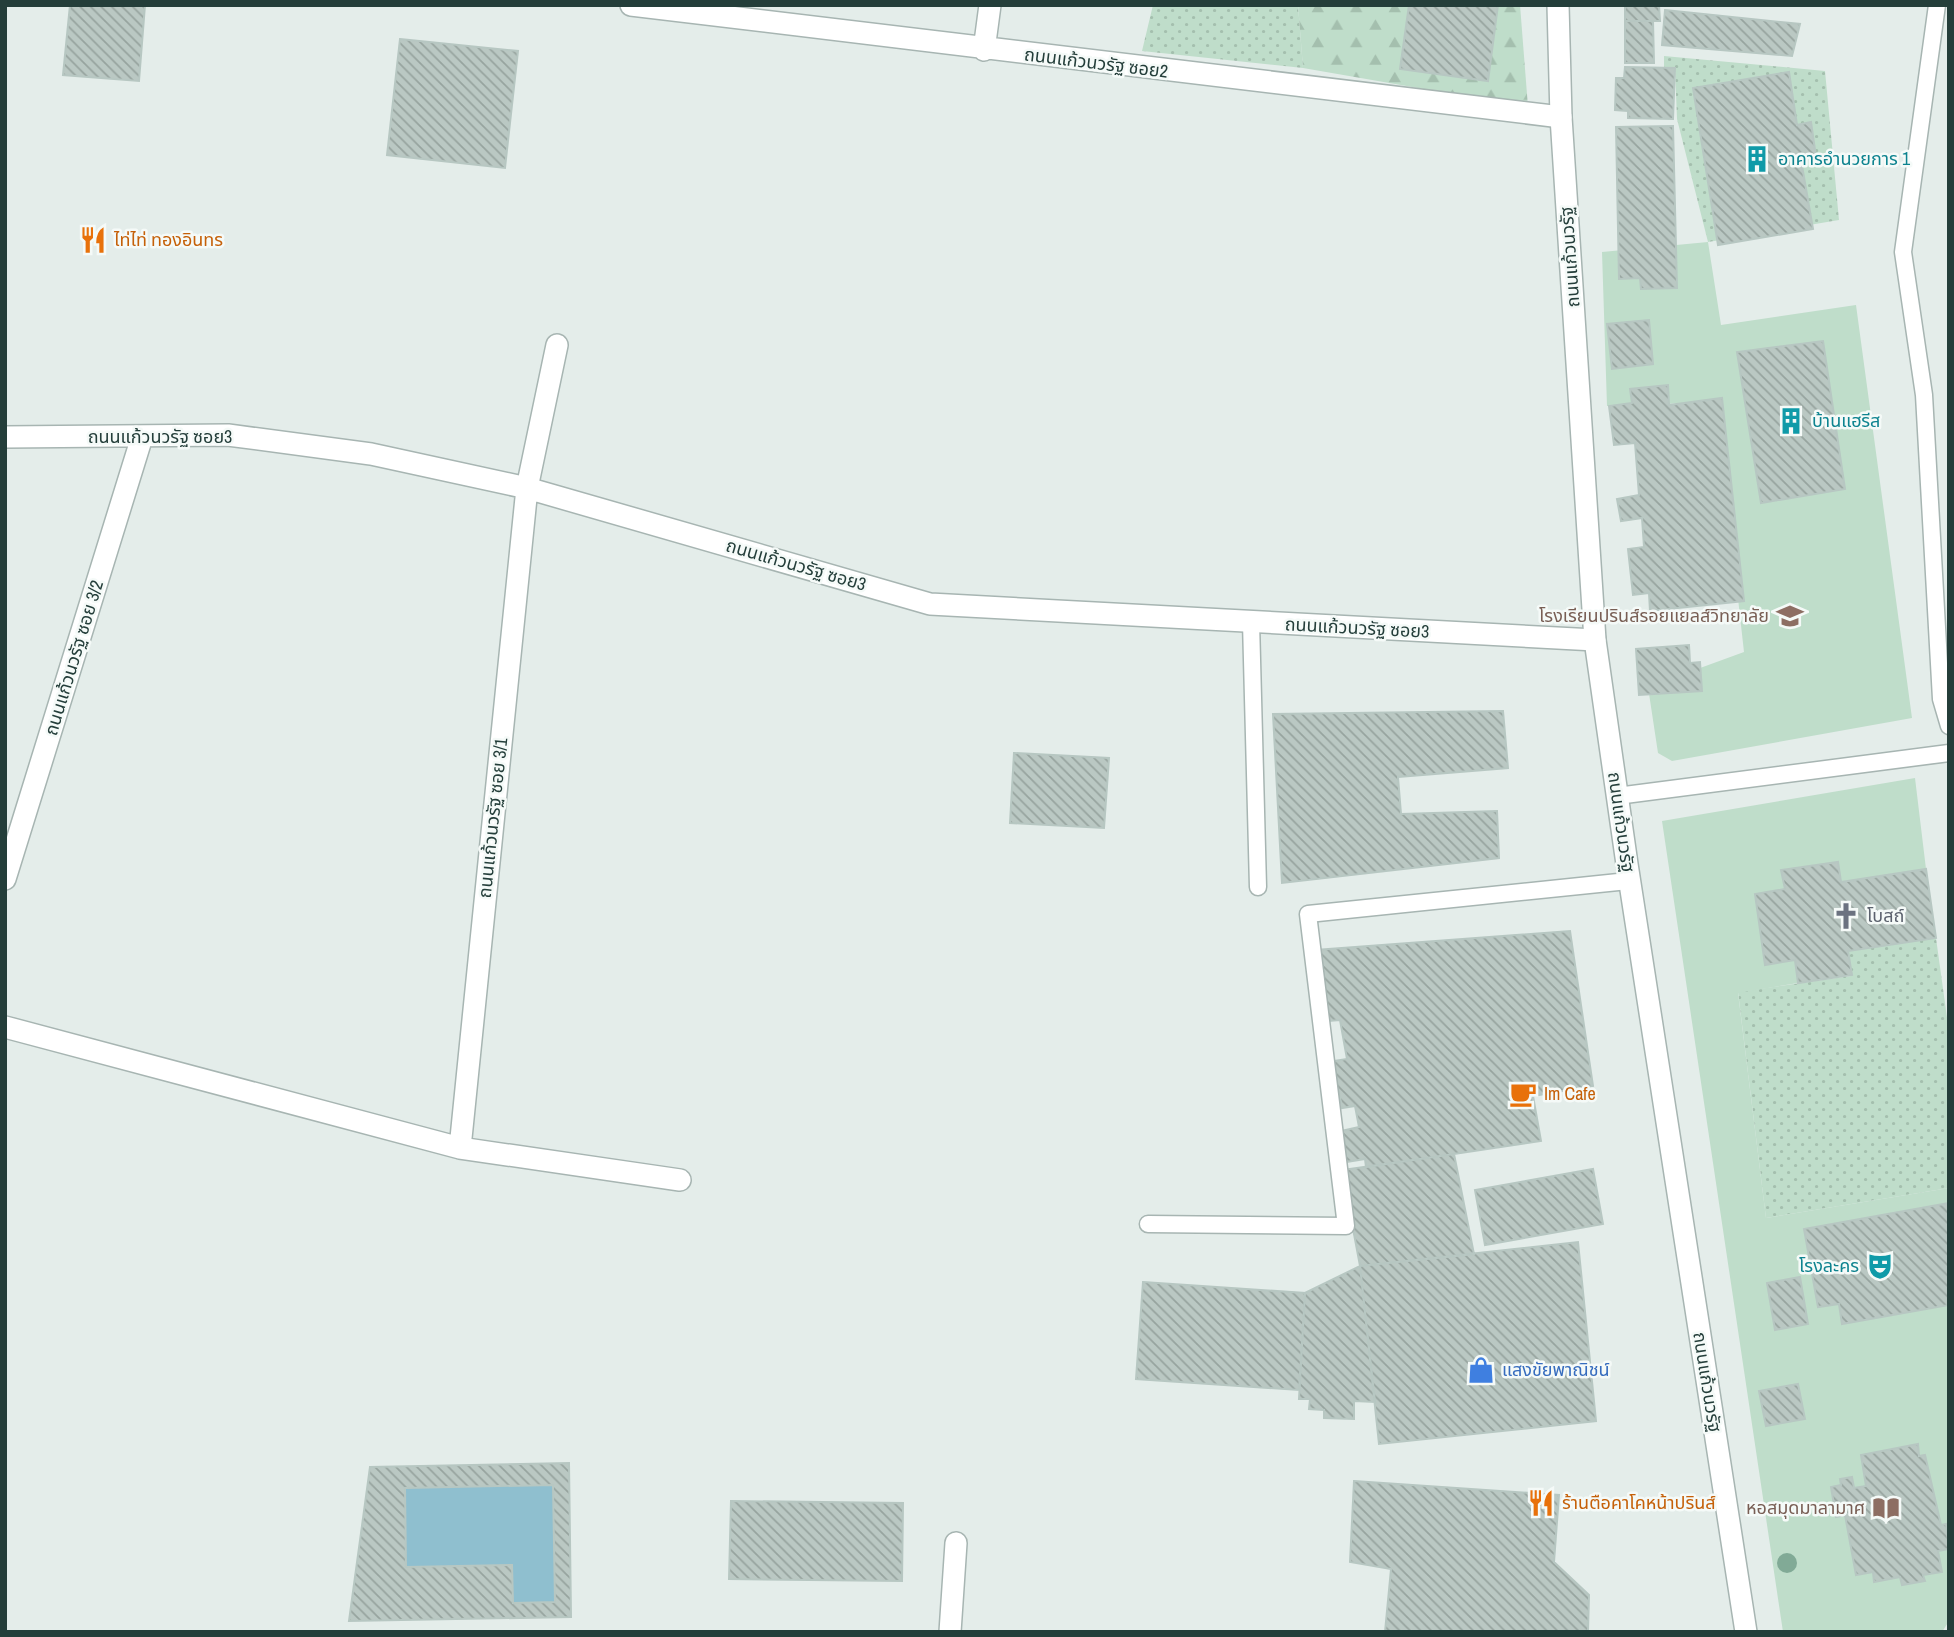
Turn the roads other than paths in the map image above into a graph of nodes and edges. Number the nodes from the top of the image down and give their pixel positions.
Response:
1 (631, 5) edge
2 (990, 5) edge
3 (1558, 5) edge
4 (1937, 5) edge
5 (984, 50) junction
6 (1561, 117) junction
7 (557, 345) dead end
8 (5, 437) edge
9 (142, 437) junction
10 (527, 488) junction
11 (1251, 622) junction
12 (1595, 640) junction
13 (1949, 726) edge
14 (1949, 753) edge
15 (1617, 796) junction
16 (1627, 864) junction
17 (5, 879) edge
18 (1258, 887) dead end
19 (5, 1027) edge
20 (460, 1148) junction
21 (680, 1180) dead end
22 (1148, 1224) dead end
23 (956, 1544) dead end
24 (950, 1632) edge
25 (1746, 1632) edge

1 - 5 street, ถนนแก้วนวรัฐ ซอย2
2 - 5 street
3 - 6 street, ถนนแก้วนวรัฐ
4 - 13 lane
5 - 6 street, ถนนแก้วนวรัฐ ซอย2
6 - 12 street, ถนนแก้วนวรัฐ
7 - 10 street, ถนนแก้วนวรัฐ ซอย 3/1
8 - 9 street, ถนนแก้วนวรัฐ ซอย3
9 - 10 street, ถนนแก้วนวรัฐ ซอย3
9 - 17 street, ถนนแก้วนวรัฐ ซอย 3/2
10 - 11 street, ถนนแก้วนวรัฐ ซอย3
10 - 20 street, ถนนแก้วนวรัฐ ซอย 3/1
11 - 12 street, ถนนแก้วนวรัฐ ซอย3
11 - 18 lane
12 - 15 street, ถนนแก้วนวรัฐ
14 - 15 lane
15 - 16 street, ถนนแก้วนวรัฐ
16 - 22 lane
16 - 25 street, ถนนแก้วนวรัฐ
19 - 20 street
20 - 21 street
23 - 24 street

